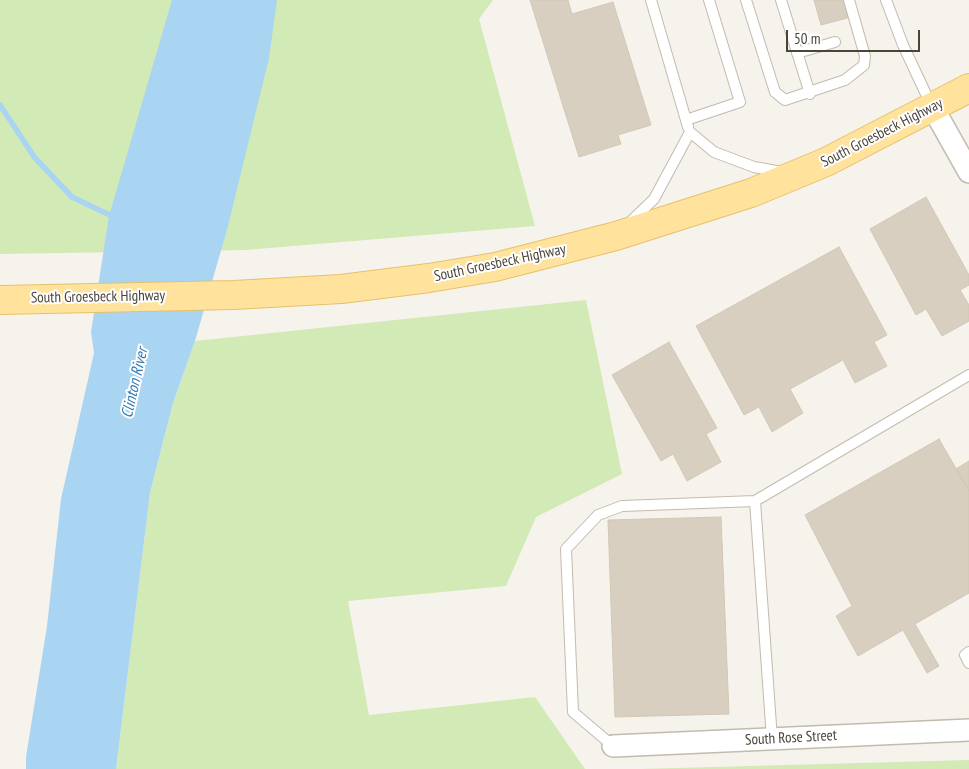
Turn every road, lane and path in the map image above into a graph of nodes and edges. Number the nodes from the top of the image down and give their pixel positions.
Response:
1 (651, 0) edge
2 (710, 0) edge
3 (746, 0) edge
4 (781, 0) edge
5 (849, 0) edge
6 (887, 0) edge
7 (835, 42) dead end
8 (797, 53) junction
9 (969, 88) edge
10 (810, 94) junction
11 (933, 108) junction
12 (686, 120) junction
13 (690, 132) junction
14 (969, 172) edge
15 (795, 174) junction
16 (616, 236) junction
17 (0, 300) edge
18 (969, 375) edge
19 (756, 501) junction
20 (969, 652) edge
21 (969, 663) edge
22 (969, 730) edge
23 (772, 739) junction
24 (613, 746) joint

1 - 12 lane
2 - 12 lane
3 - 10 lane
4 - 8 lane
5 - 10 lane
6 - 11 lane
7 - 8 lane
8 - 10 lane
9 - 11 main road, South Groesbeck Highway
11 - 14 street
11 - 15 main road, South Groesbeck Highway
12 - 13 lane
13 - 15 lane
13 - 16 lane
15 - 16 main road, South Groesbeck Highway
16 - 17 main road, South Groesbeck Highway
18 - 19 lane
19 - 23 lane
19 - 24 lane
20 - 21 lane
22 - 23 street, South Rose Street
23 - 24 street, South Rose Street

